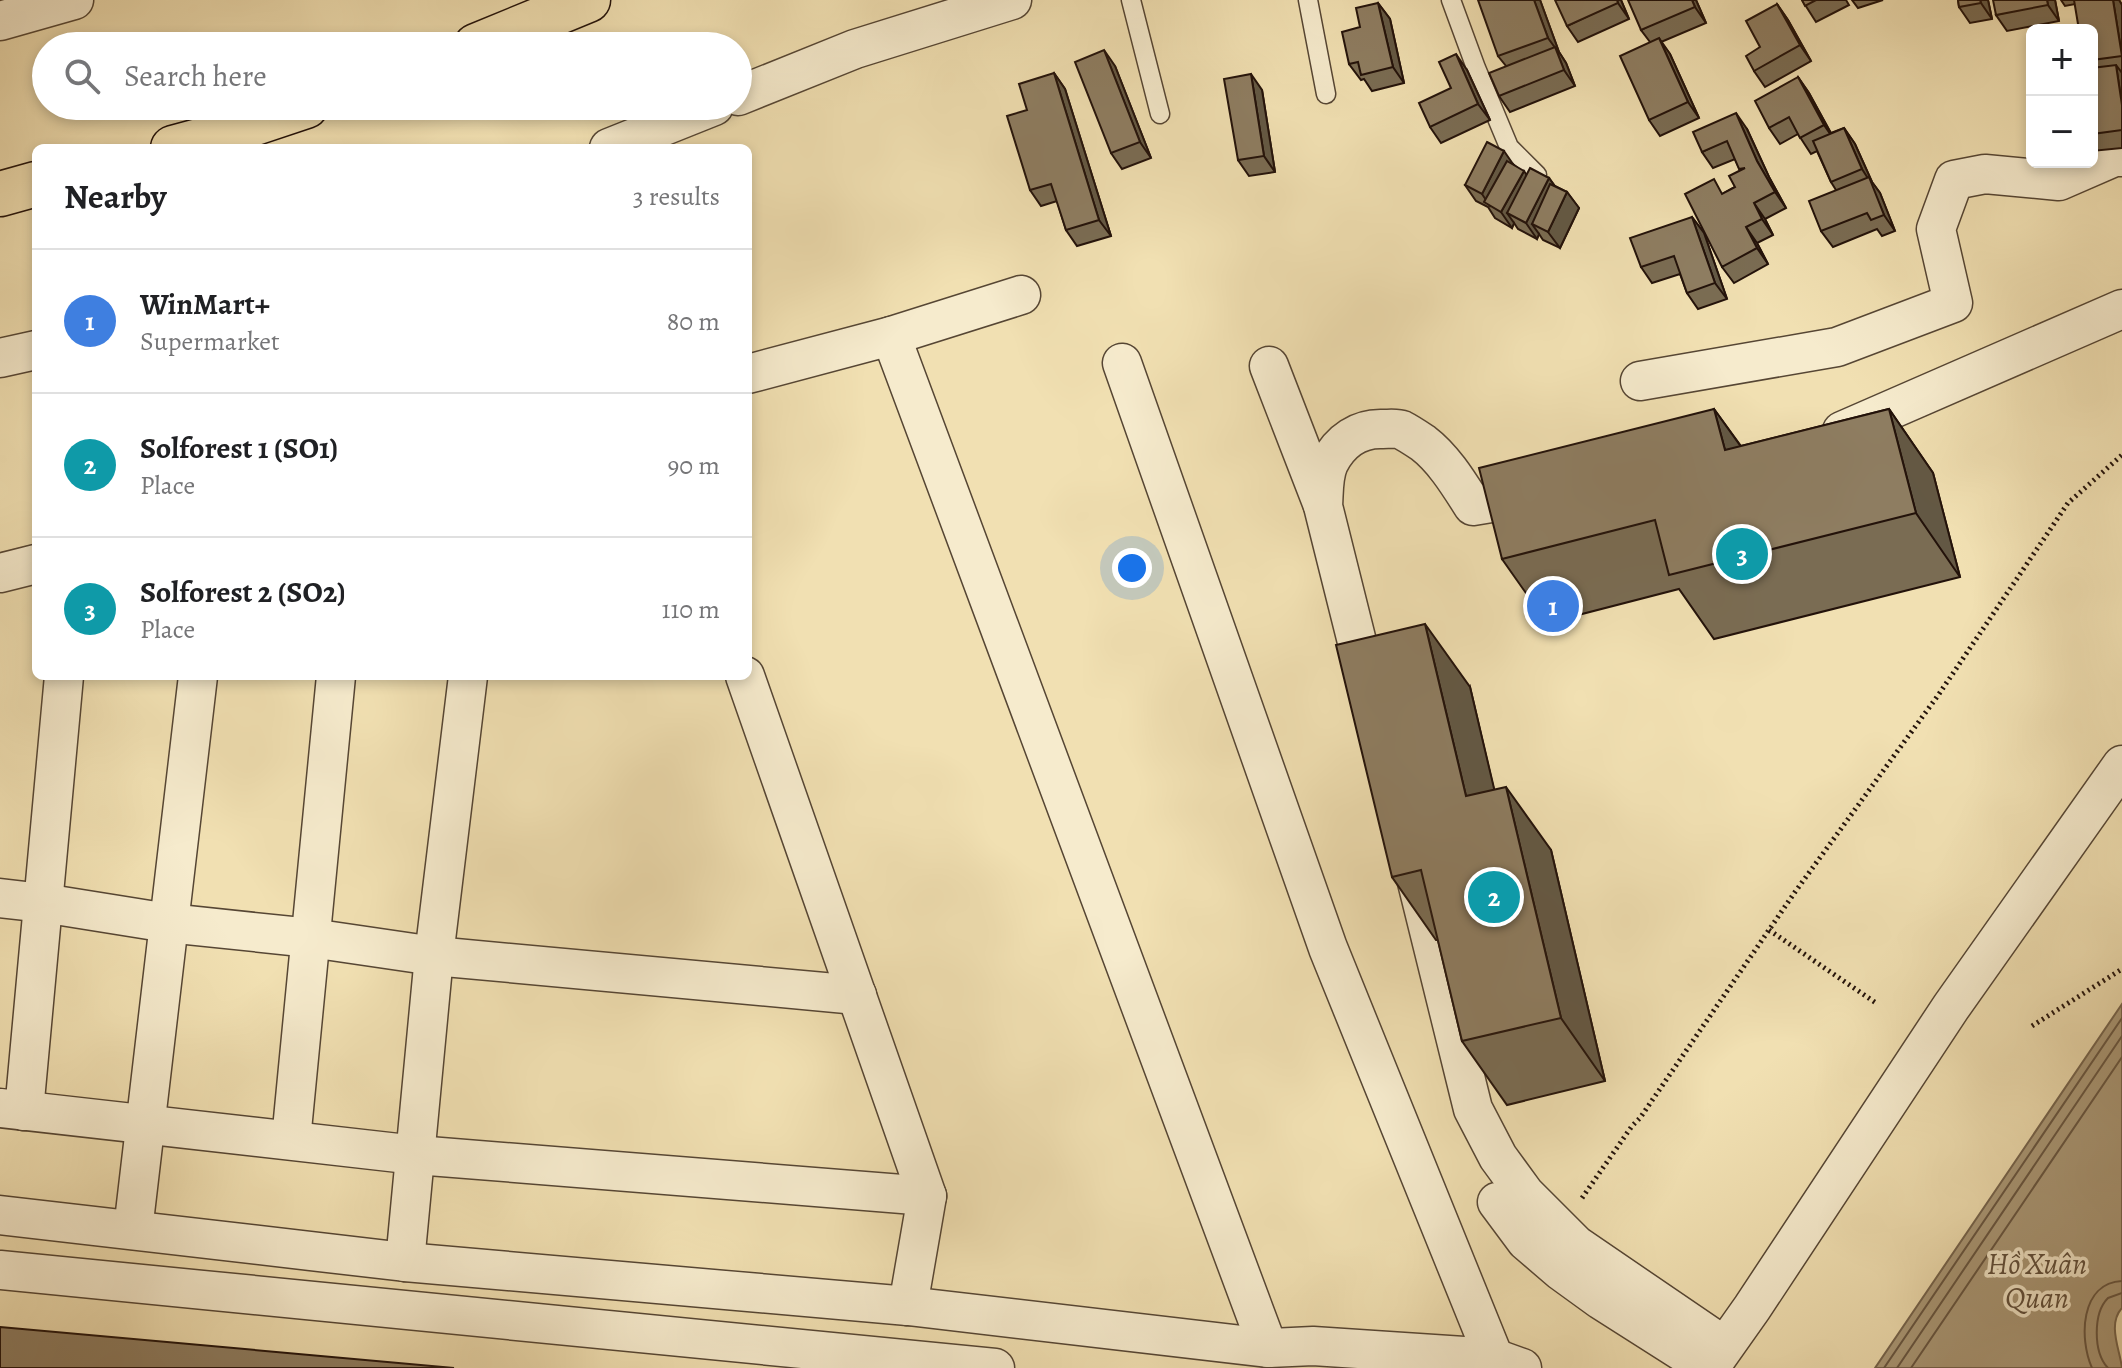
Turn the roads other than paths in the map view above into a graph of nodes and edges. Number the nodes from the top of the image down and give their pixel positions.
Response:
1 (74, 0) edge
2 (588, 0) edge
3 (1012, 0) edge
4 (1131, 0) edge
5 (1308, 0) edge
6 (1451, 0) edge
7 (36, 6) edge
8 (0, 21) edge
9 (510, 32) edge
10 (752, 90) edge
11 (1326, 94) dead end
12 (1160, 114) dead end
13 (264, 120) edge
14 (679, 120) edge
15 (188, 144) edge
16 (619, 144) edge
17 (2122, 157) edge
18 (1537, 175) edge
19 (32, 185) edge
20 (0, 194) edge
21 (1021, 295) dead end
22 (2122, 309) edge
23 (891, 336) junction
24 (32, 351) edge
25 (0, 358) edge
26 (1122, 363) dead end
27 (1269, 366) dead end
28 (752, 373) edge
29 (1640, 381) dead end
30 (1811, 444) edge
31 (1566, 491) edge
32 (1323, 506) junction
33 (32, 565) edge
34 (0, 573) edge
35 (64, 680) edge
36 (198, 680) edge
37 (336, 680) edge
38 (468, 680) edge
39 (746, 680) edge
40 (1377, 722) edge
41 (2122, 765) edge
42 (1408, 846) edge
43 (0, 898) edge
44 (43, 903) junction
45 (168, 923) junction
46 (311, 938) junction
47 (434, 956) junction
48 (857, 995) junction
49 (12, 1109) edge
50 (144, 1125) junction
51 (291, 1140) junction
52 (416, 1155) junction
53 (927, 1196) junction
54 (1497, 1202) dead end
55 (0, 1215) edge
56 (133, 1230) junction
57 (405, 1262) junction
58 (0, 1270) edge
59 (908, 1306) junction
60 (1268, 1348) junction
61 (1714, 1361) edge
62 (1508, 1363) edge
63 (995, 1368) edge

1 - 7 street
2 - 9 main road
3 - 10 street
4 - 12 lane
5 - 11 lane
6 - 18 lane
7 - 8 street
13 - 15 main road
14 - 16 street
17 - 29 street
19 - 20 main road
21 - 23 street
22 - 30 street
23 - 28 street
23 - 60 street
24 - 25 street
26 - 62 street
27 - 32 street
31 - 32 street
32 - 40 street
33 - 34 street
35 - 44 street
36 - 45 street
37 - 46 street
38 - 47 street
39 - 48 street
41 - 61 street
42 - 61 street
43 - 44 street
44 - 45 street
44 - 49 street
45 - 46 street
45 - 50 street
46 - 47 street
46 - 51 street
47 - 48 street
47 - 52 street
48 - 53 street
49 - 50 street
50 - 51 street
50 - 56 street
51 - 52 street
52 - 53 street
52 - 57 street
53 - 59 street
54 - 61 street
55 - 56 street
56 - 57 street
57 - 59 street
58 - 63 street
59 - 60 street
60 - 62 street

